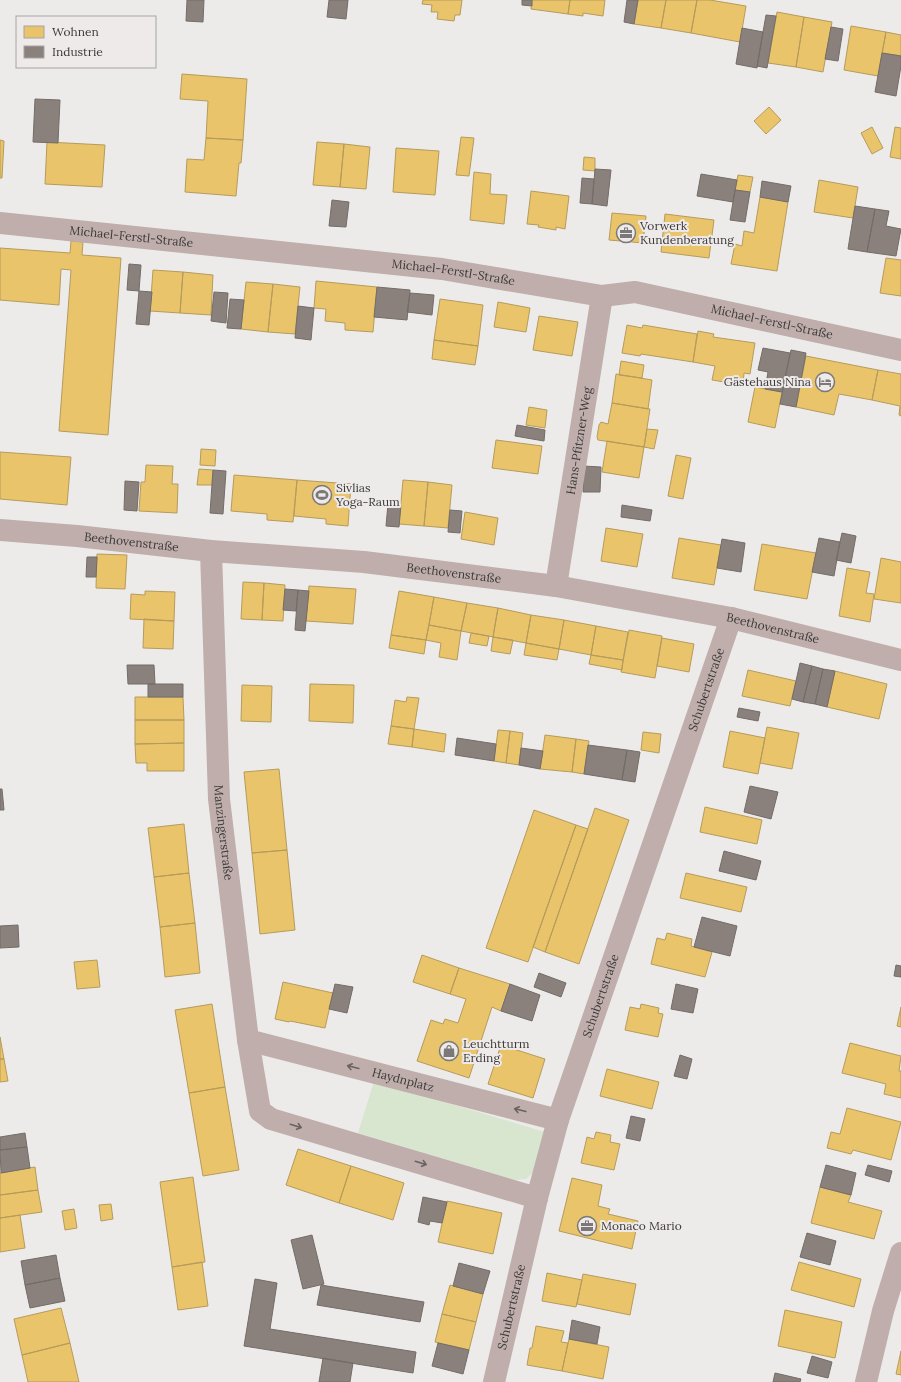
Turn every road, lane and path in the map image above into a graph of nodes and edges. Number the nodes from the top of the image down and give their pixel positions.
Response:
1 (0, 223) edge
2 (602, 296) junction
3 (901, 350) edge
4 (0, 530) edge
5 (211, 551) junction
6 (556, 586) junction
7 (731, 618) junction
8 (901, 660) edge
9 (248, 1040) junction
10 (558, 1120) junction
11 (537, 1198) junction
12 (901, 1253) edge
13 (494, 1382) edge
14 (866, 1382) edge

1 - 2 street, Michael-Ferstl-Straße
2 - 3 street, Michael-Ferstl-Straße
2 - 6 street, Hans-Pfitzner-Weg
4 - 5 street, Beethovenstraße
5 - 6 street, Beethovenstraße
5 - 9 street, Manzingerstraße
6 - 7 street, Beethovenstraße
7 - 8 street, Beethovenstraße
7 - 10 street, Schubertstraße
10 -> 9 street, Haydnplatz
9 -> 11 street, Manzingerstraße
10 - 11 street, Schubertstraße
11 - 13 street, Schubertstraße
12 - 14 street

